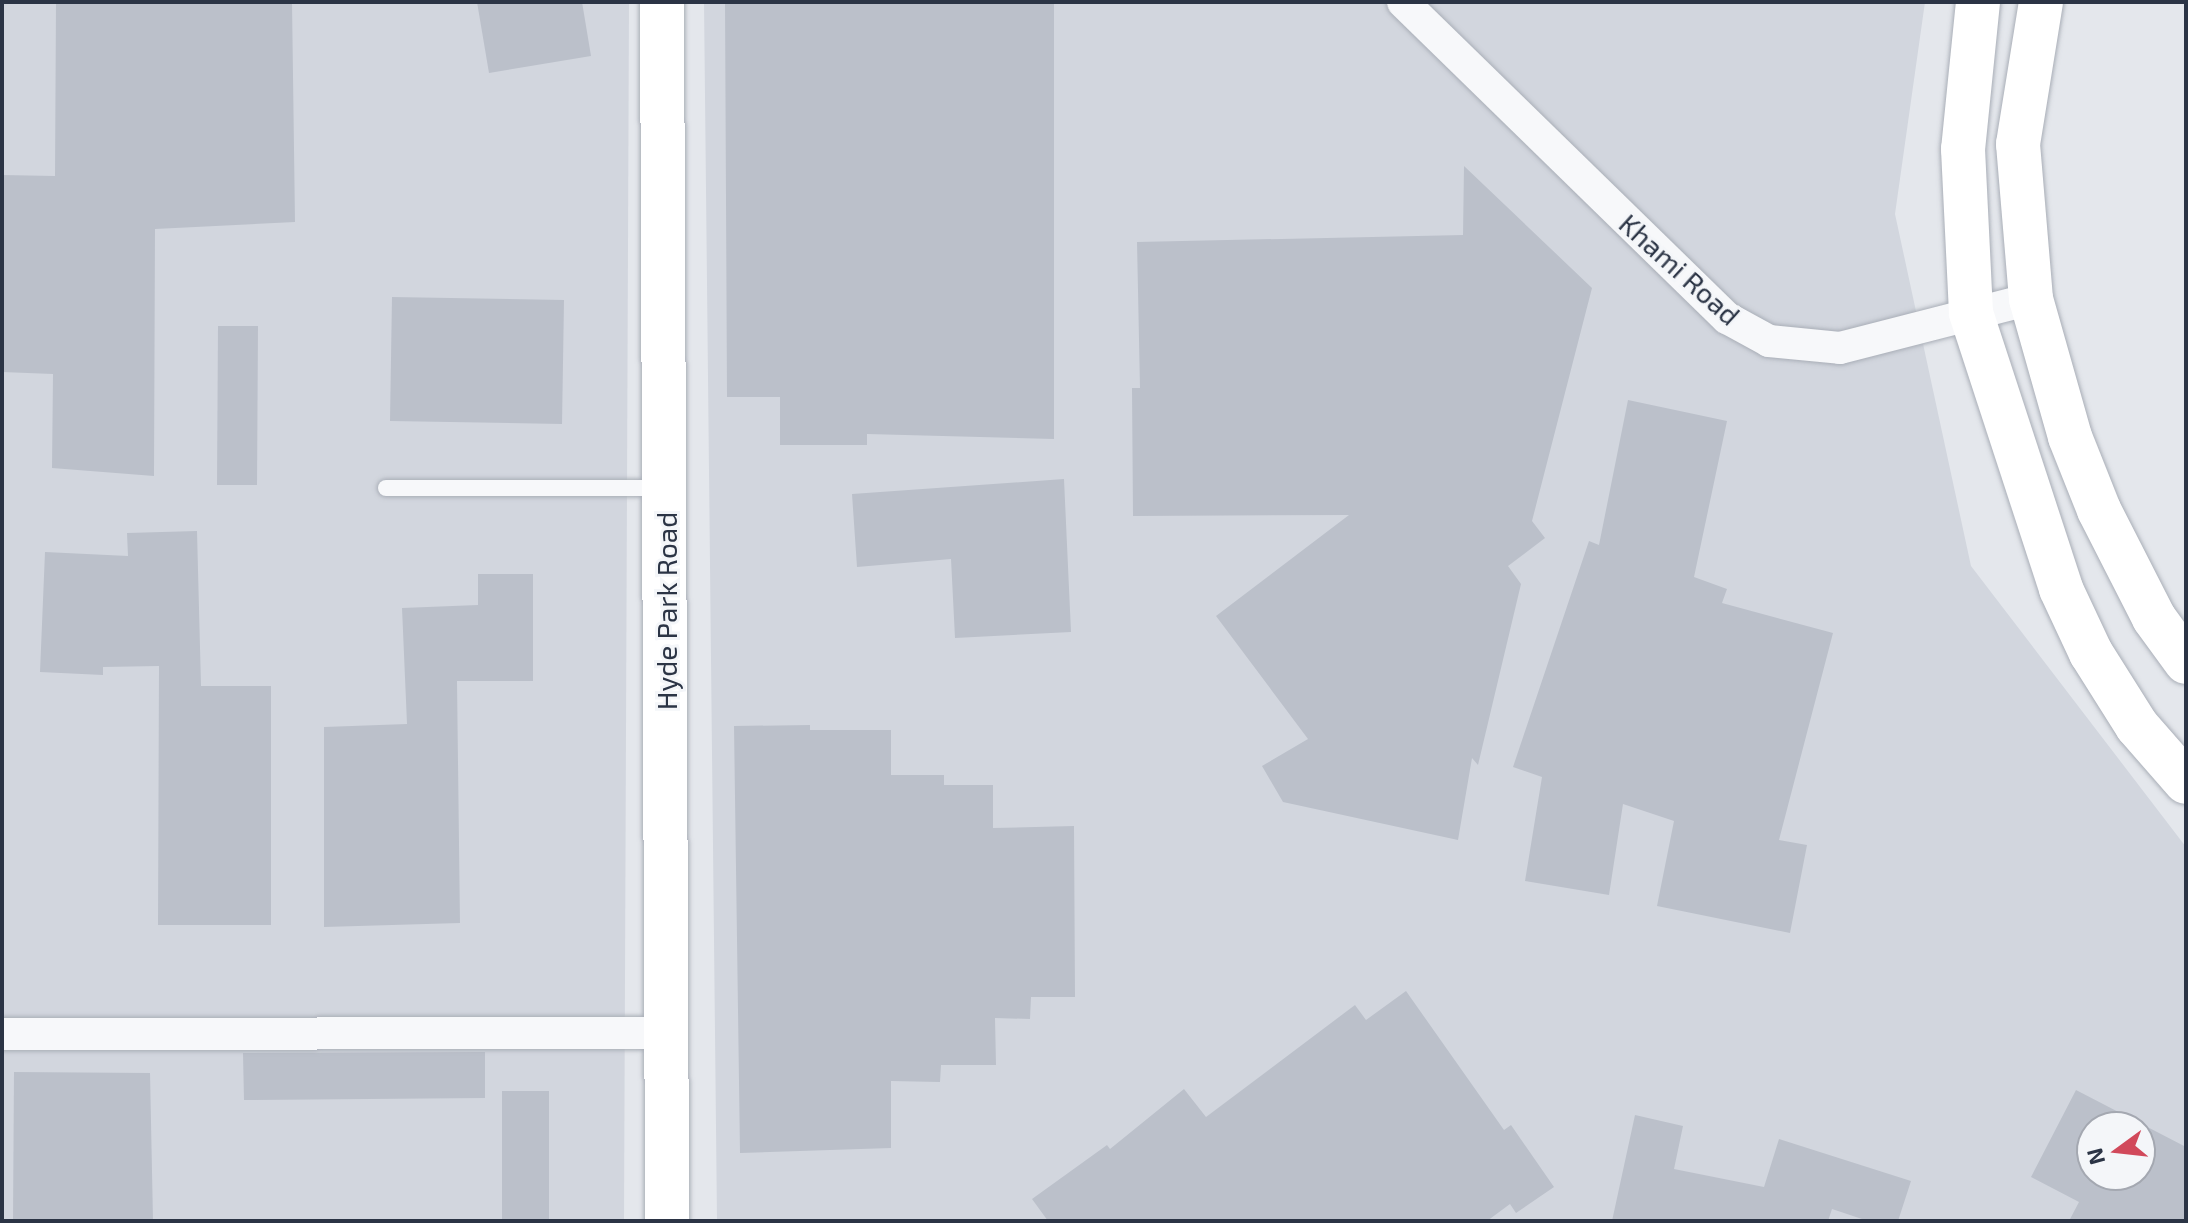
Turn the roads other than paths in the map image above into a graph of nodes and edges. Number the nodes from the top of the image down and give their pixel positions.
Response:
1 (662, 2) edge
2 (1403, 2) edge
3 (1978, 2) edge
4 (2041, 2) edge
5 (2031, 299) junction
6 (1971, 313) junction
7 (386, 488) dead end
8 (665, 488) junction
9 (2186, 662) edge
10 (2186, 782) edge
11 (667, 1033) junction
12 (2, 1034) edge
13 (667, 1221) edge

1 - 8 main road, Hyde Park Road
2 - 6 street, Khami Road
3 - 6 main road
4 - 5 main road
5 - 6 street, Khami Road
5 - 9 main road
6 - 10 main road
7 - 8 lane
8 - 11 main road, Hyde Park Road
11 - 12 street
11 - 13 main road, Hyde Park Road

